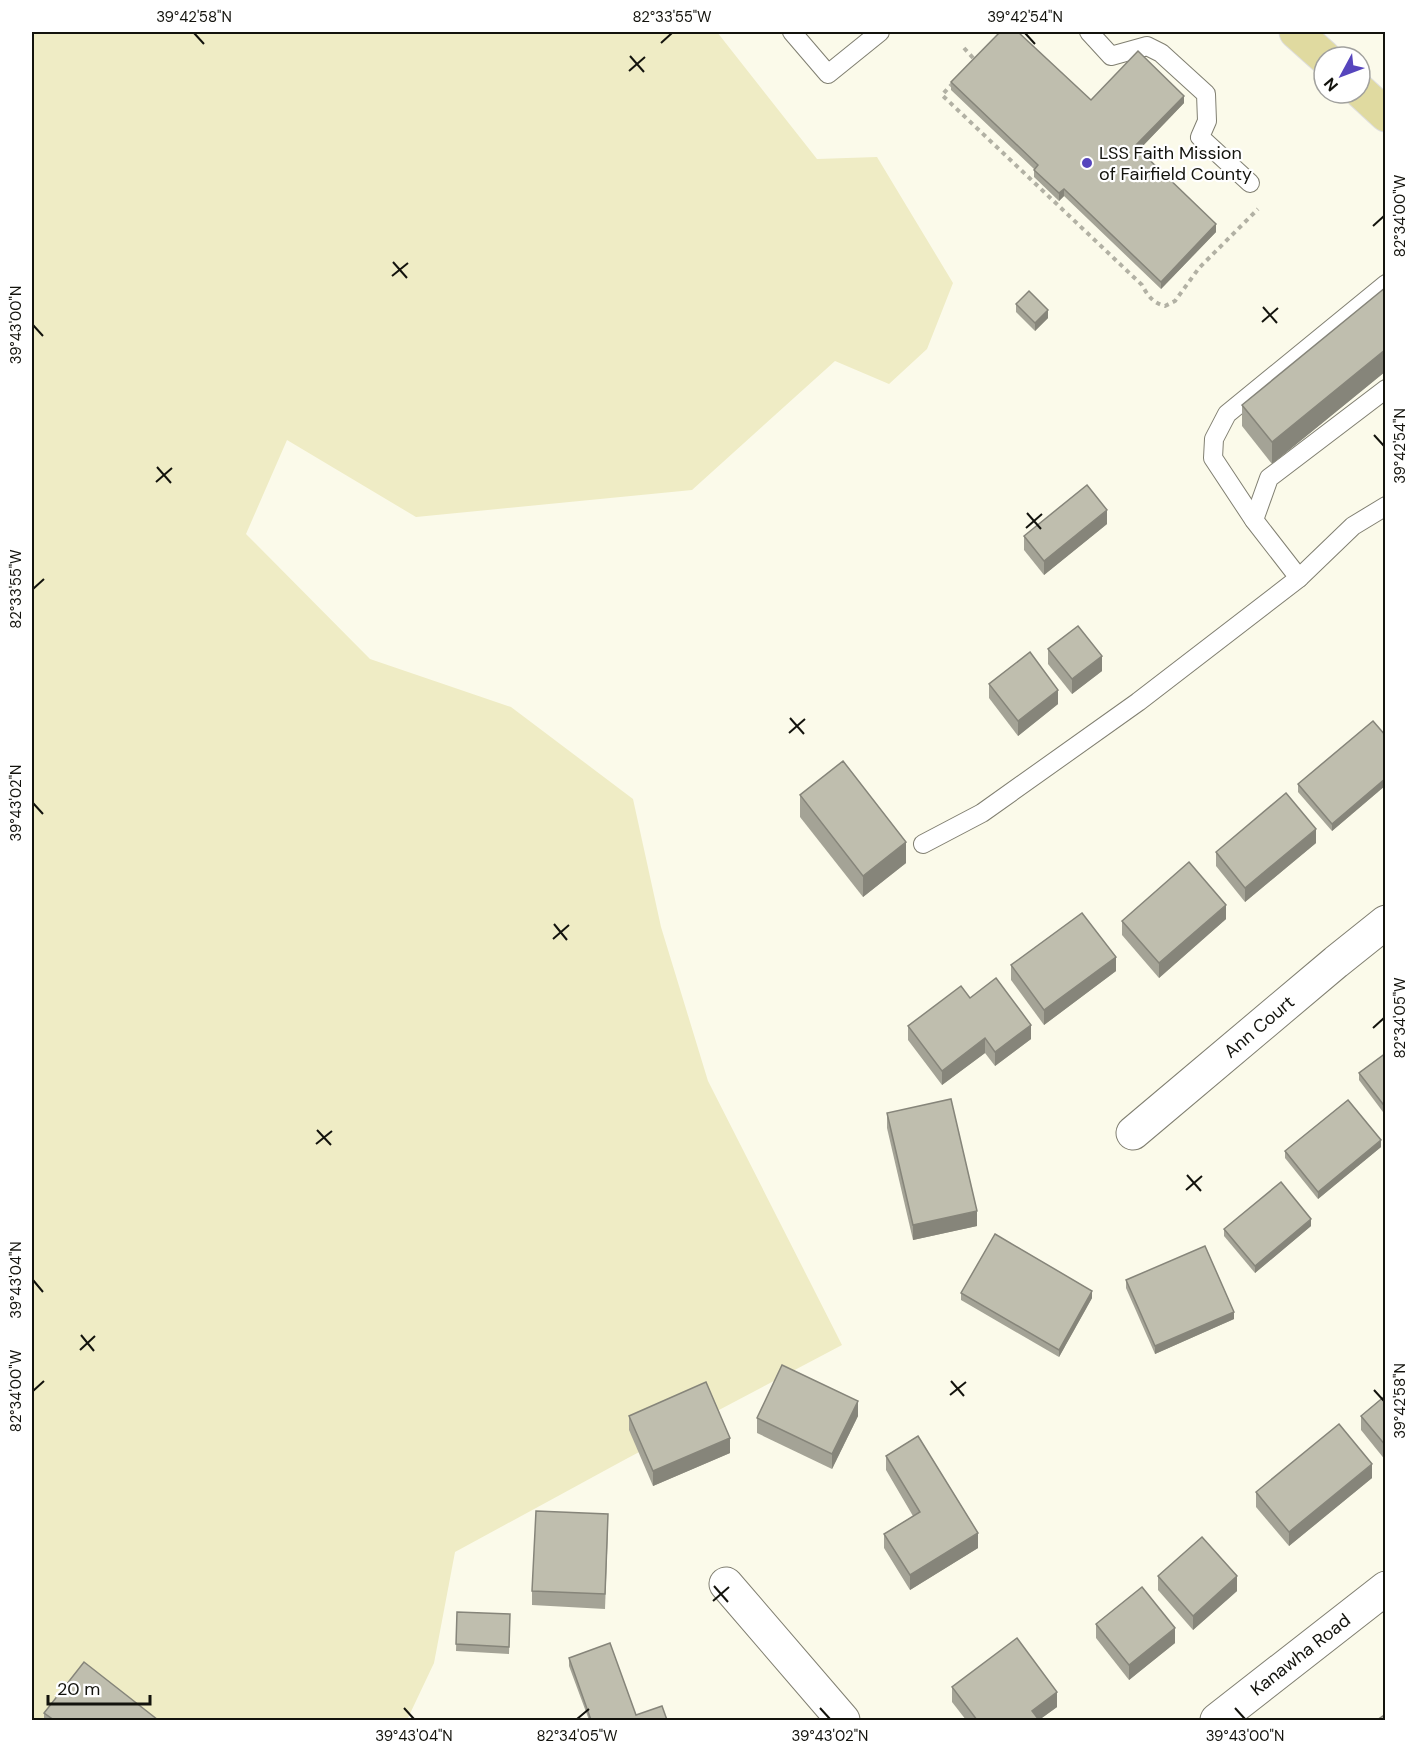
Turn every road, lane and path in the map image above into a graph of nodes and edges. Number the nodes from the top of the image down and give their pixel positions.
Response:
1 (792, 32) edge
2 (880, 32) edge
3 (1089, 32) edge
4 (1296, 32) edge
5 (1312, 46) edge
6 (964, 48) dead end
7 (966, 68) edge
8 (958, 77) edge
9 (1372, 102) edge
10 (1386, 115) edge
11 (1250, 183) joint
12 (1386, 284) edge
13 (1386, 389) edge
14 (1386, 506) edge
15 (1254, 519) junction
16 (1299, 578) junction
17 (923, 844) dead end
18 (1386, 922) edge
19 (1133, 1133) dead end
20 (726, 1584) dead end
21 (1386, 1588) edge
22 (843, 1720) edge
23 (1217, 1720) edge

1 - 2 lane
3 - 11 lane
4 - 5 main road
6 - 7 path
8 - 11 path
9 - 10 main road
12 - 15 lane
13 - 15 lane
14 - 16 lane
15 - 16 lane
16 - 17 lane
18 - 19 street, Ann Court
20 - 22 street
21 - 23 street, Kanawha Road

